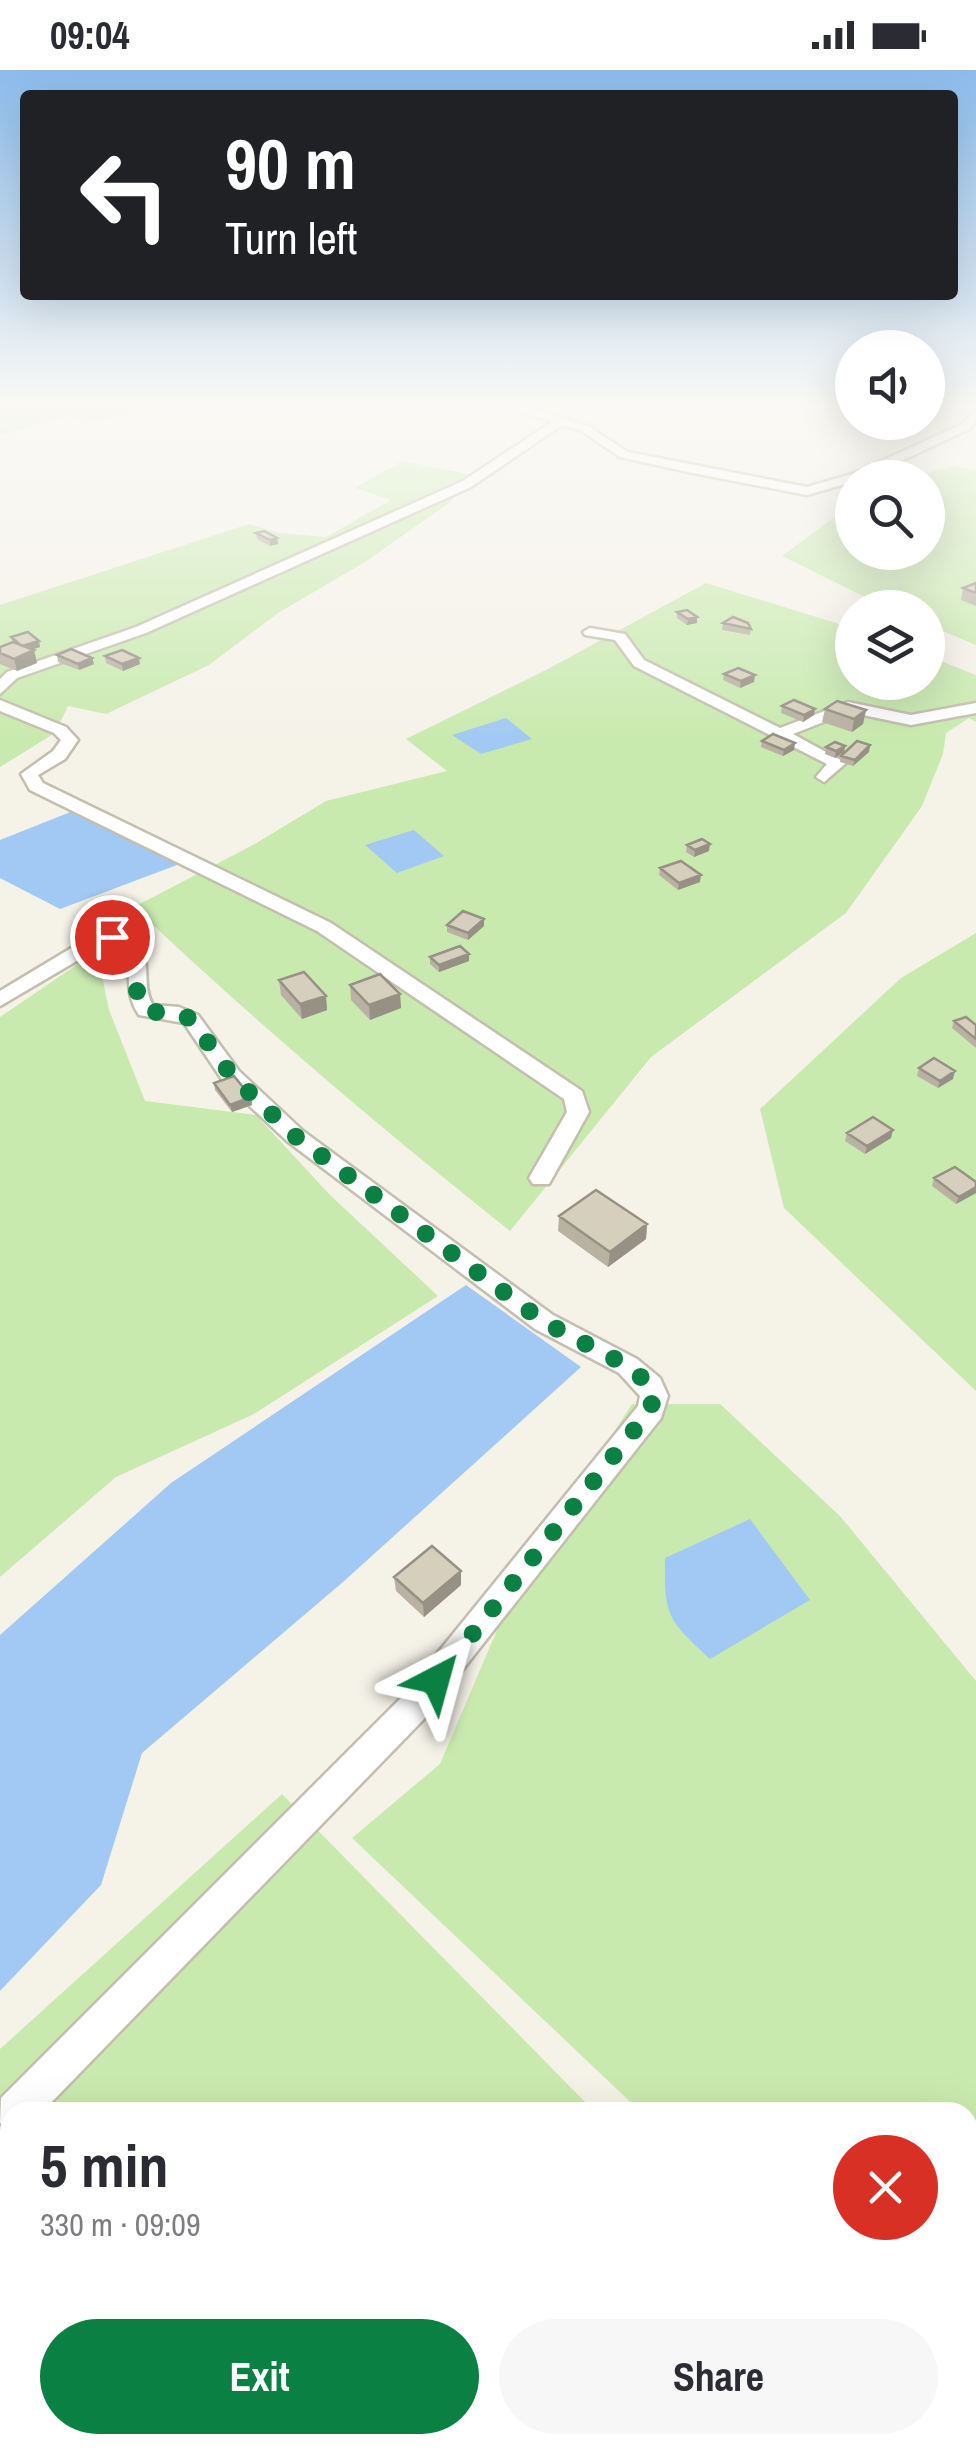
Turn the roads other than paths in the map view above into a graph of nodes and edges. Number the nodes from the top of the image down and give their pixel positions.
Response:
1 (393, 517) edge
2 (590, 632) dead end
3 (0, 689) edge
4 (0, 705) edge
5 (976, 708) edge
6 (778, 734) junction
7 (824, 777) dead end
8 (0, 1000) edge
9 (541, 1178) dead end
10 (25, 2102) edge

1 - 3 street
2 - 6 street
4 - 9 street
5 - 6 street
6 - 7 street
8 - 10 street

